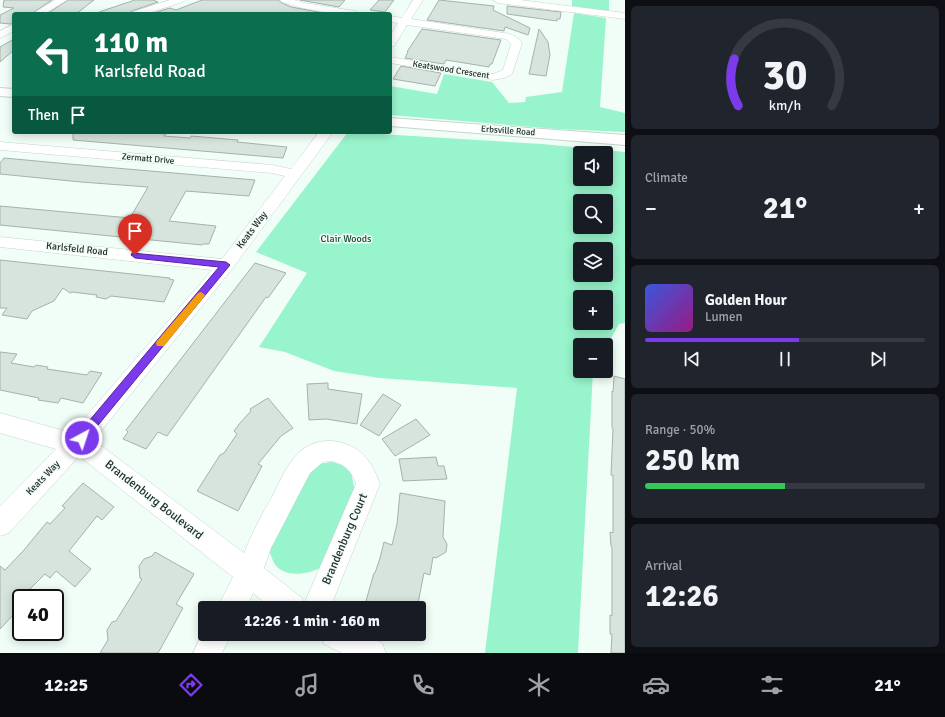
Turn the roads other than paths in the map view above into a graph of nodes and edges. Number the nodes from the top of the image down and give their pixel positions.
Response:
1 (62, 0) edge
2 (180, 0) edge
3 (284, 0) edge
4 (418, 0) edge
5 (498, 0) edge
6 (162, 5) junction
7 (354, 11) edge
8 (41, 12) edge
9 (141, 12) edge
10 (180, 12) dead end
11 (625, 16) edge
12 (392, 19) edge
13 (404, 21) junction
14 (12, 28) edge
15 (0, 35) edge
16 (392, 41) edge
17 (392, 60) edge
18 (0, 92) edge
19 (12, 93) edge
20 (392, 122) edge
21 (325, 134) edge
22 (625, 140) edge
23 (0, 146) edge
24 (295, 174) junction
25 (0, 242) edge
26 (226, 265) junction
27 (0, 423) edge
28 (76, 444) junction
29 (0, 524) edge
30 (249, 573) junction
31 (235, 601) edge
32 (283, 601) edge
33 (319, 601) edge
34 (213, 641) edge
35 (348, 641) edge
36 (207, 653) edge
37 (372, 653) edge

1 - 8 street
2 - 6 street
3 - 7 street
4 - 13 street
5 - 11 street
6 - 9 street
6 - 10 street
12 - 13 street
13 - 16 street
13 - 17 street, Keatswood Crescent
14 - 15 street
18 - 19 main road
20 - 22 main road, Erbsville Road
21 - 24 street, Keats Way
23 - 24 street, Zermatt Drive
24 - 26 street, Keats Way
25 - 26 street, Karlsfeld Road
26 - 28 street, Keats Way
27 - 28 street, Brandenburg Boulevard
28 - 29 street, Keats Way
28 - 30 street, Brandenburg Boulevard
30 - 31 street, Brandenburg Court
30 - 32 street, Brandenburg Boulevard
30 - 33 street, Brandenburg Court
34 - 36 street
35 - 37 street

